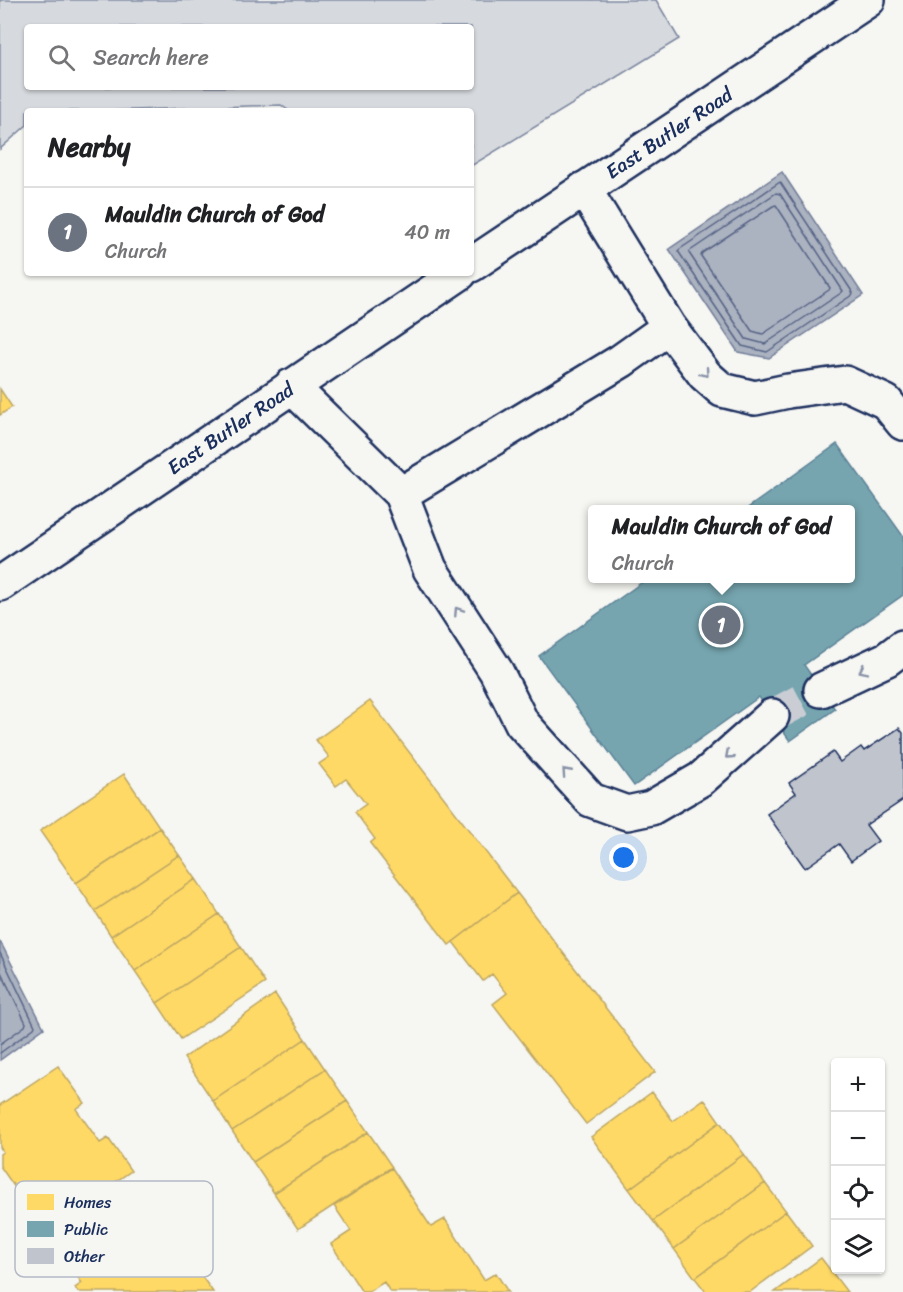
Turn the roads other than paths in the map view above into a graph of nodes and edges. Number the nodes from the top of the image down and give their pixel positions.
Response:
1 (863, 1) edge
2 (584, 189) junction
3 (474, 263) edge
4 (456, 276) edge
5 (669, 327) junction
6 (291, 386) junction
7 (903, 423) edge
8 (400, 494) junction
9 (0, 584) edge
10 (903, 647) edge
11 (821, 690) tunnel mouth
12 (772, 716) tunnel mouth

1 - 2 main road, East Butler Road
2 - 3 main road, East Butler Road
2 - 5 main road
4 - 6 main road, East Butler Road
5 -> 7 main road
5 - 8 main road
6 - 8 main road
6 - 9 main road, East Butler Road
12 -> 8 main road
10 -> 11 main road

